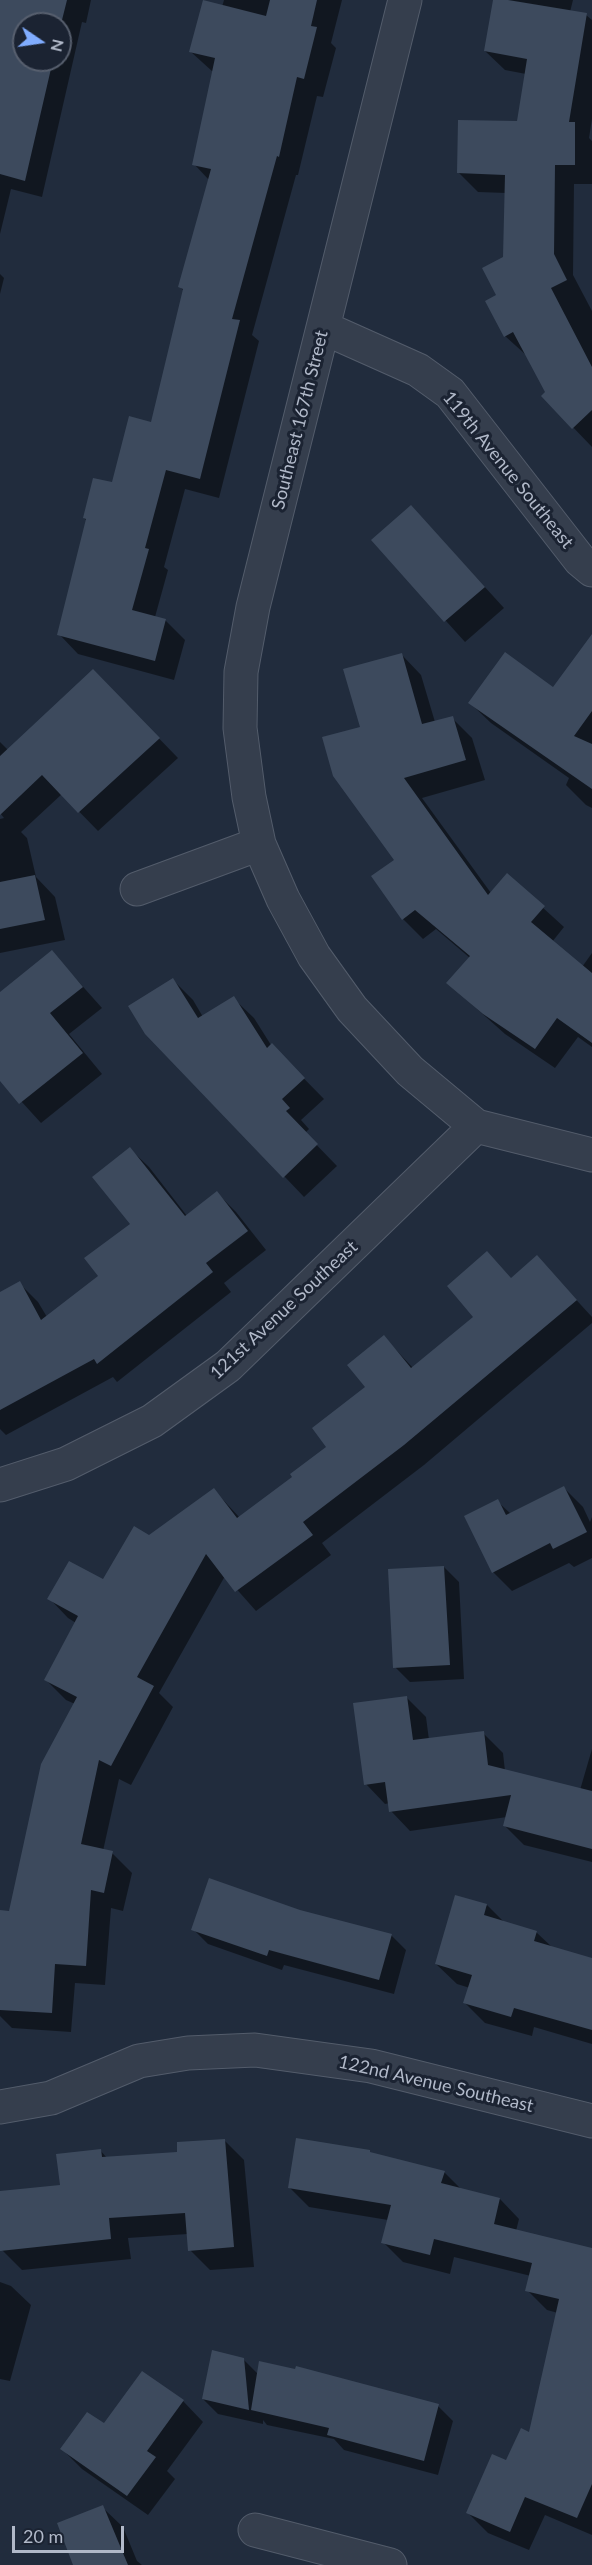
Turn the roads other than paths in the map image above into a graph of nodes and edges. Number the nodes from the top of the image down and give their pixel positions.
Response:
1 (405, 0) edge
2 (324, 328) junction
3 (592, 570) edge
4 (259, 844) junction
5 (137, 889) dead end
6 (476, 1126) junction
7 (592, 1155) edge
8 (0, 1485) edge
9 (0, 2107) edge
10 (592, 2121) edge
11 (255, 2530) dead end
12 (390, 2565) edge

1 - 2 street, Southeast 167th Street
2 - 3 street, 119th Avenue Southeast
2 - 4 street, Southeast 167th Street
4 - 5 street
4 - 6 street, Southeast 167th Street
6 - 7 street
6 - 8 street, 121st Avenue Southeast
9 - 10 street, 122nd Avenue Southeast
11 - 12 street

